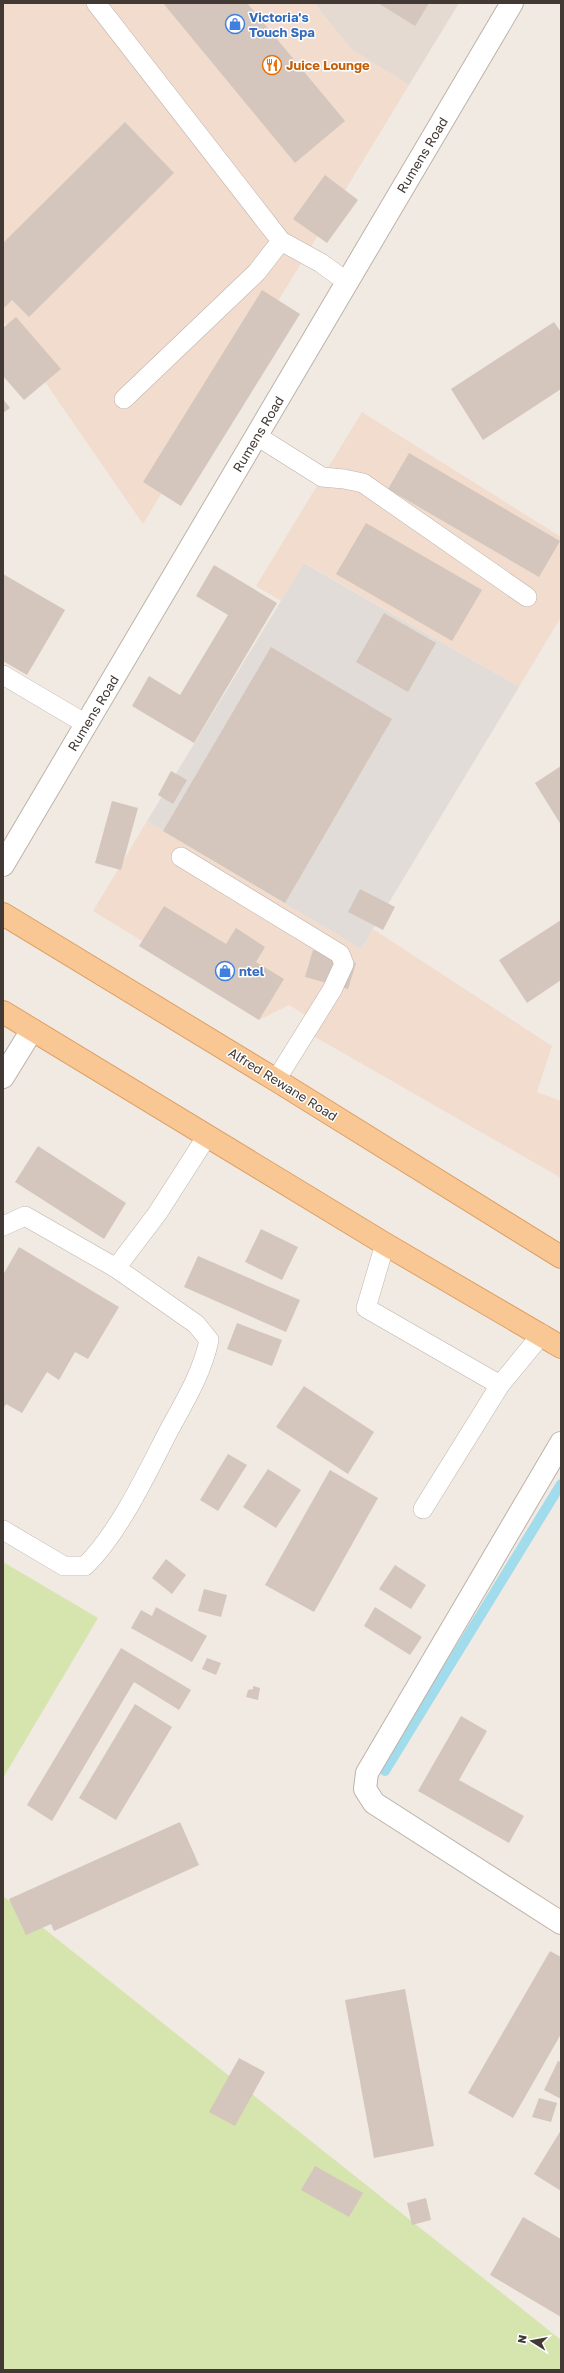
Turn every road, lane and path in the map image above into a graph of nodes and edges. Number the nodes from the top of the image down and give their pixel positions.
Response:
1 (96, 3) edge
2 (512, 3) edge
3 (281, 241) junction
4 (347, 282) junction
5 (124, 399) dead end
6 (257, 436) junction
7 (527, 597) dead end
8 (3, 675) edge
9 (86, 724) junction
10 (181, 857) dead end
11 (3, 865) edge
12 (3, 914) edge
13 (3, 1012) edge
14 (32, 1030) junction
15 (3, 1077) edge
16 (276, 1080) junction
17 (208, 1136) junction
18 (3, 1226) edge
19 (385, 1244) junction
20 (561, 1257) edge
21 (116, 1268) junction
22 (542, 1334) junction
23 (561, 1347) edge
24 (500, 1385) junction
25 (561, 1443) edge
26 (423, 1509) dead end
27 (3, 1530) edge
28 (561, 1923) edge

1 - 3 lane
2 - 4 street, Rumens Road
3 - 4 lane
3 - 5 lane
4 - 6 street, Rumens Road
6 - 7 lane
6 - 9 street, Rumens Road
8 - 9 lane
9 - 11 street, Rumens Road
10 - 16 lane
12 - 16 main road, Alfred Rewane Road
13 - 14 main road
14 - 15 street
14 - 17 main road
16 - 20 main road, Alfred Rewane Road
17 - 19 main road
17 - 21 lane
18 - 21 lane
19 - 22 main road
19 - 24 lane
21 - 27 lane
22 - 23 main road
22 - 24 lane
24 - 26 lane
25 - 28 street

